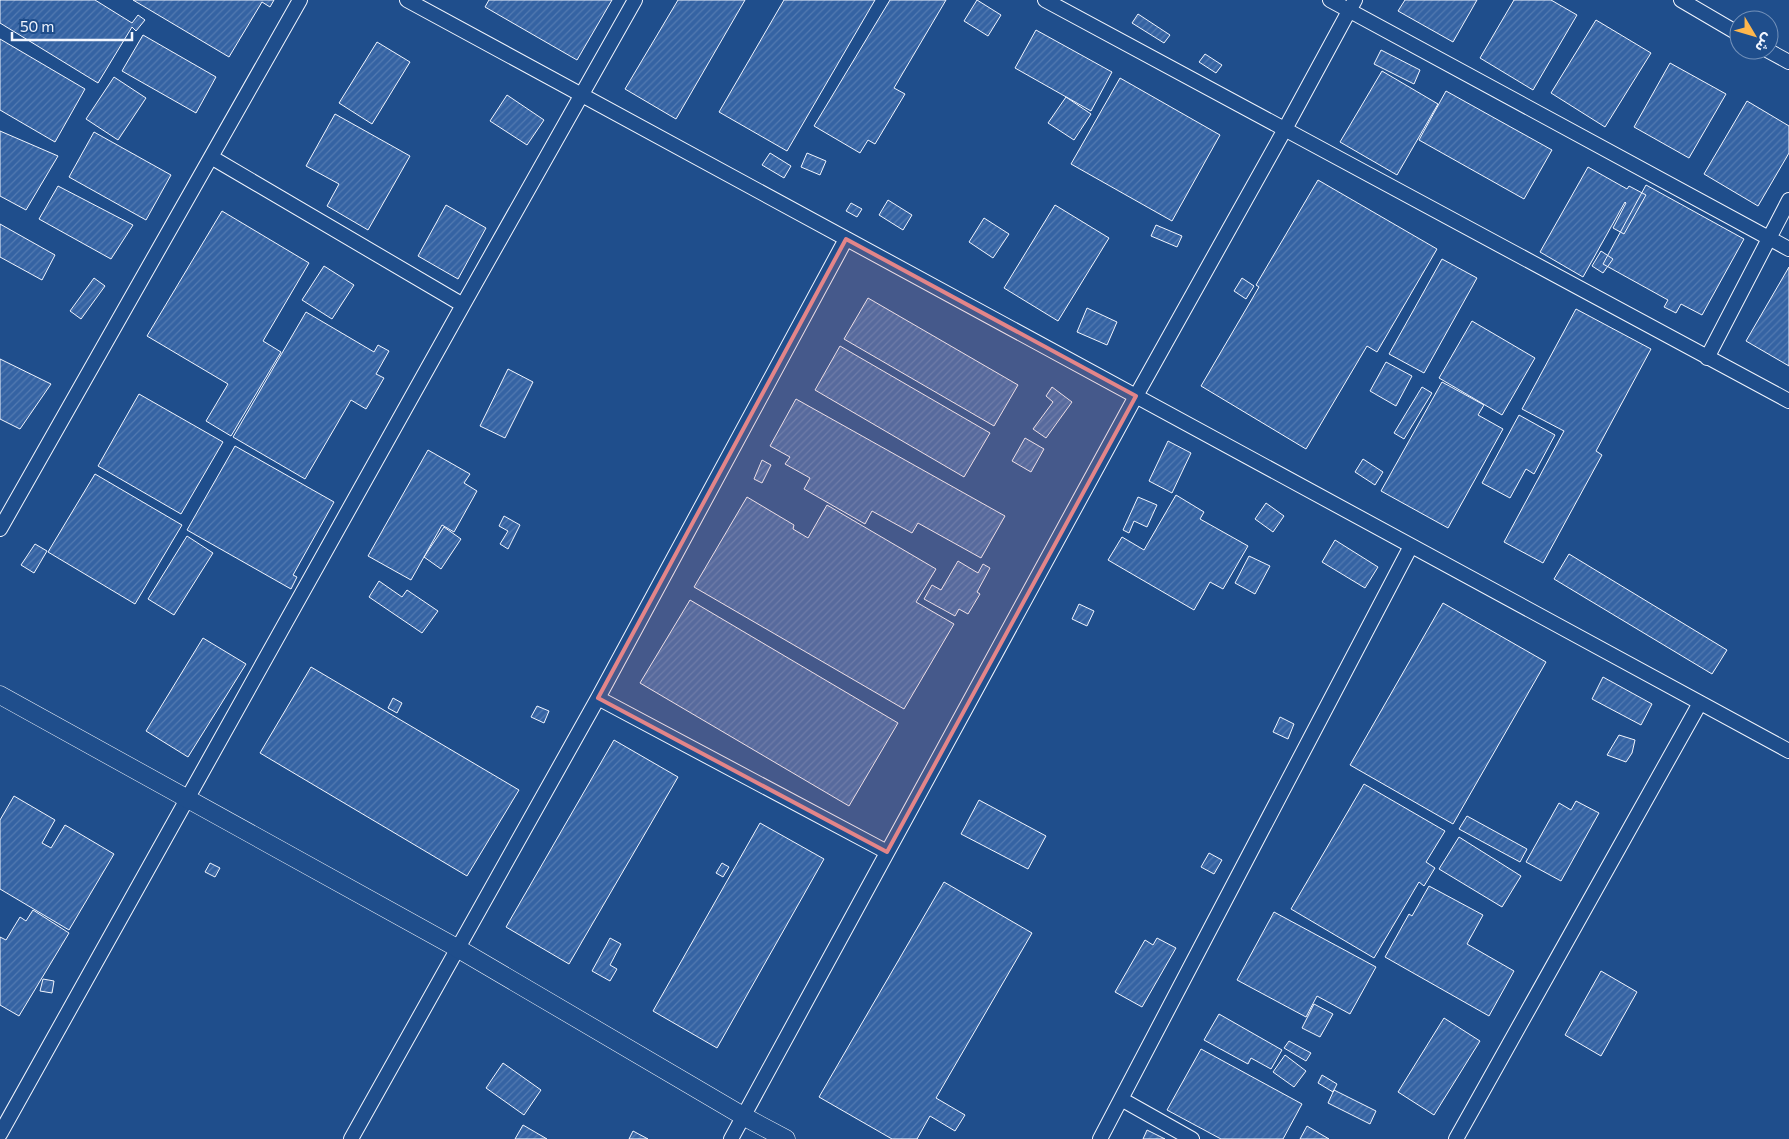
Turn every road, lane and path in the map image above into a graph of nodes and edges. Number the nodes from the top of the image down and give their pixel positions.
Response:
1 (300, 0) edge
2 (407, 0) edge
3 (635, 0) edge
4 (1045, 0) edge
5 (1330, 0) edge
6 (1681, 0) edge
7 (1352, 5) edge
8 (1729, 28) edge
9 (582, 95) junction
10 (1286, 129) junction
11 (211, 157) junction
12 (1789, 200) edge
13 (1769, 238) junction
14 (846, 239) junction
15 (1789, 249) edge
16 (463, 305) junction
17 (1706, 358) junction
18 (1136, 396) junction
19 (1789, 401) edge
20 (0, 529) edge
21 (1411, 546) junction
22 (0, 695) edge
23 (598, 698) junction
24 (1700, 702) junction
25 (1789, 751) edge
26 (187, 797) junction
27 (887, 852) junction
28 (457, 948) junction
29 (1121, 1099) junction
30 (743, 1116) junction
31 (0, 1134) edge
32 (351, 1139) edge
33 (731, 1139) edge
34 (786, 1139) edge
35 (1100, 1139) edge
36 (1192, 1139) edge
37 (1456, 1139) edge

1 - 11 street
2 - 9 street
3 - 9 street
4 - 10 street
5 - 7 street
6 - 8 street
7 - 10 street
7 - 13 street
9 - 14 street
9 - 16 street
10 - 17 street
10 - 18 street
11 - 16 street
11 - 20 street
12 - 13 street
13 - 15 street
13 - 17 street
14 - 18 street
14 - 23 street
16 - 26 street
17 - 19 street
18 - 21 street
18 - 27 street
21 - 24 street
21 - 29 street
22 - 26 street
23 - 27 street
23 - 28 street
24 - 25 street
24 - 37 street
26 - 28 street
26 - 31 street
27 - 30 street
28 - 30 street
28 - 32 street
29 - 35 street
29 - 36 street
30 - 33 street
30 - 34 street

